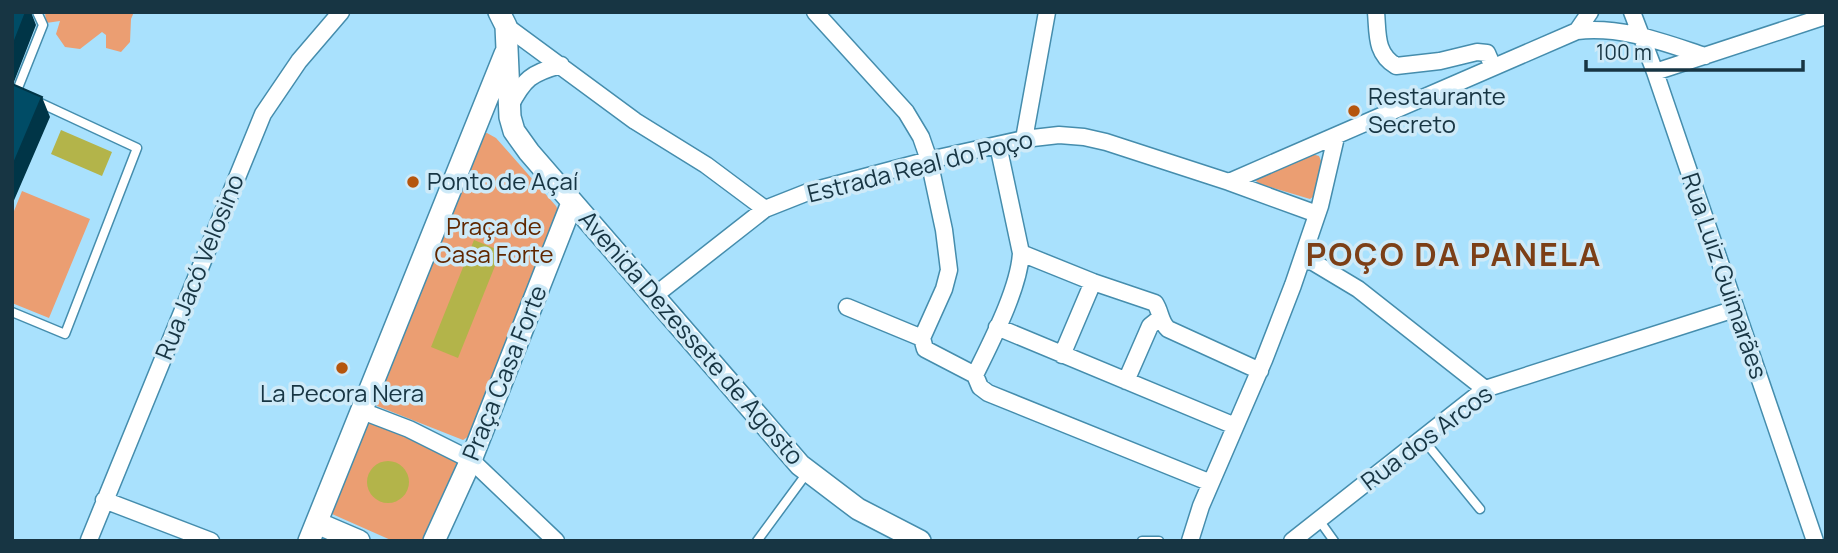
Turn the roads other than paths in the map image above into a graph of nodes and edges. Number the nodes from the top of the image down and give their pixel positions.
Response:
1 (37, 12) edge
2 (341, 12) edge
3 (815, 12) edge
4 (1047, 12) edge
5 (1376, 12) edge
6 (1590, 12) edge
7 (1632, 12) edge
8 (1826, 16) edge
9 (505, 19) edge
10 (1577, 32) junction
11 (1639, 34) junction
12 (508, 49) junction
13 (1705, 56) junction
14 (561, 65) junction
15 (1493, 67) junction
16 (1655, 72) junction
17 (16, 92) junction
18 (12, 103) edge
19 (509, 108) junction
20 (1336, 137) junction
21 (1024, 139) junction
22 (998, 145) junction
23 (929, 160) junction
24 (1229, 182) junction
25 (572, 203) junction
26 (765, 209) junction
27 (1317, 214) junction
28 (1021, 253) junction
29 (1303, 256) junction
30 (1093, 282) junction
31 (654, 296) junction
32 (847, 307) dead end
33 (1735, 309) junction
34 (12, 312) edge
35 (1160, 318) junction
36 (997, 327) junction
37 (922, 338) junction
38 (1062, 355) junction
39 (1260, 371) junction
40 (975, 376) junction
41 (1126, 381) junction
42 (1485, 389) junction
43 (362, 411) junction
44 (1235, 426) junction
45 (1422, 438) junction
46 (471, 460) junction
47 (807, 472) junction
48 (1211, 483) junction
49 (104, 500) junction
50 (1480, 509) dead end
51 (1318, 520) junction
52 (313, 532) edge
53 (89, 540) edge
54 (211, 541) edge
55 (359, 541) edge
56 (434, 541) edge
57 (556, 541) edge
58 (757, 541) edge
59 (920, 541) edge
60 (1142, 541) edge
61 (1159, 541) edge
62 (1190, 541) edge
63 (1292, 541) edge
64 (1334, 541) edge
65 (1815, 541) edge

1 - 17 lane
2 - 49 street, Rua Jacó Velosino
3 - 23 street
4 - 21 street
5 - 15 street
6 - 10 street
7 - 11 street, Rua Luiz Guimarães
8 - 13 street
9 - 12 street, Avenida Dezessete de Agosto
9 - 14 street
10 - 11 street
10 - 15 street
11 - 13 street
11 - 16 street, Rua Luiz Guimarães
12 - 19 street, Avenida Dezessete de Agosto
12 - 43 street
13 - 16 street
14 - 19 street
14 - 26 street
15 - 20 street
16 - 33 street, Rua Luiz Guimarães
17 - 18 lane
17 - 34 lane
19 - 25 street, Avenida Dezessete de Agosto
20 - 24 street
20 - 27 street
21 - 22 street, Estrada Real do Poço
21 - 24 street, Estrada Real do Poço
22 - 23 street, Estrada Real do Poço
22 - 28 street
23 - 26 street, Estrada Real do Poço
23 - 37 street
24 - 27 street, Estrada Real do Poço
25 - 31 street, Avenida Dezessete de Agosto
25 - 46 street, Praça Casa Forte
26 - 31 street, Estrada Real do Poço
27 - 29 street
28 - 30 street
28 - 36 street
29 - 39 street
29 - 42 street
30 - 35 street
30 - 38 street
31 - 47 street, Avenida Dezessete de Agosto
32 - 37 street
33 - 42 street, Rua dos Arcos
33 - 65 street, Rua Luiz Guimarães
35 - 39 street
35 - 41 street
36 - 38 street
36 - 40 street
37 - 40 street
38 - 41 street
39 - 44 street
40 - 48 street
41 - 44 street
42 - 45 street, Rua dos Arcos
43 - 46 street
43 - 52 street
44 - 48 street
45 - 50 lane
45 - 51 street, Rua dos Arcos
46 - 56 street, Praça Casa Forte
46 - 57 street
47 - 58 lane
47 - 59 street, Avenida Dezessete de Agosto
48 - 62 street
49 - 53 street, Rua Jacó Velosino
49 - 54 street
51 - 63 street, Rua dos Arcos
51 - 64 lane
52 - 55 street
60 - 61 lane

